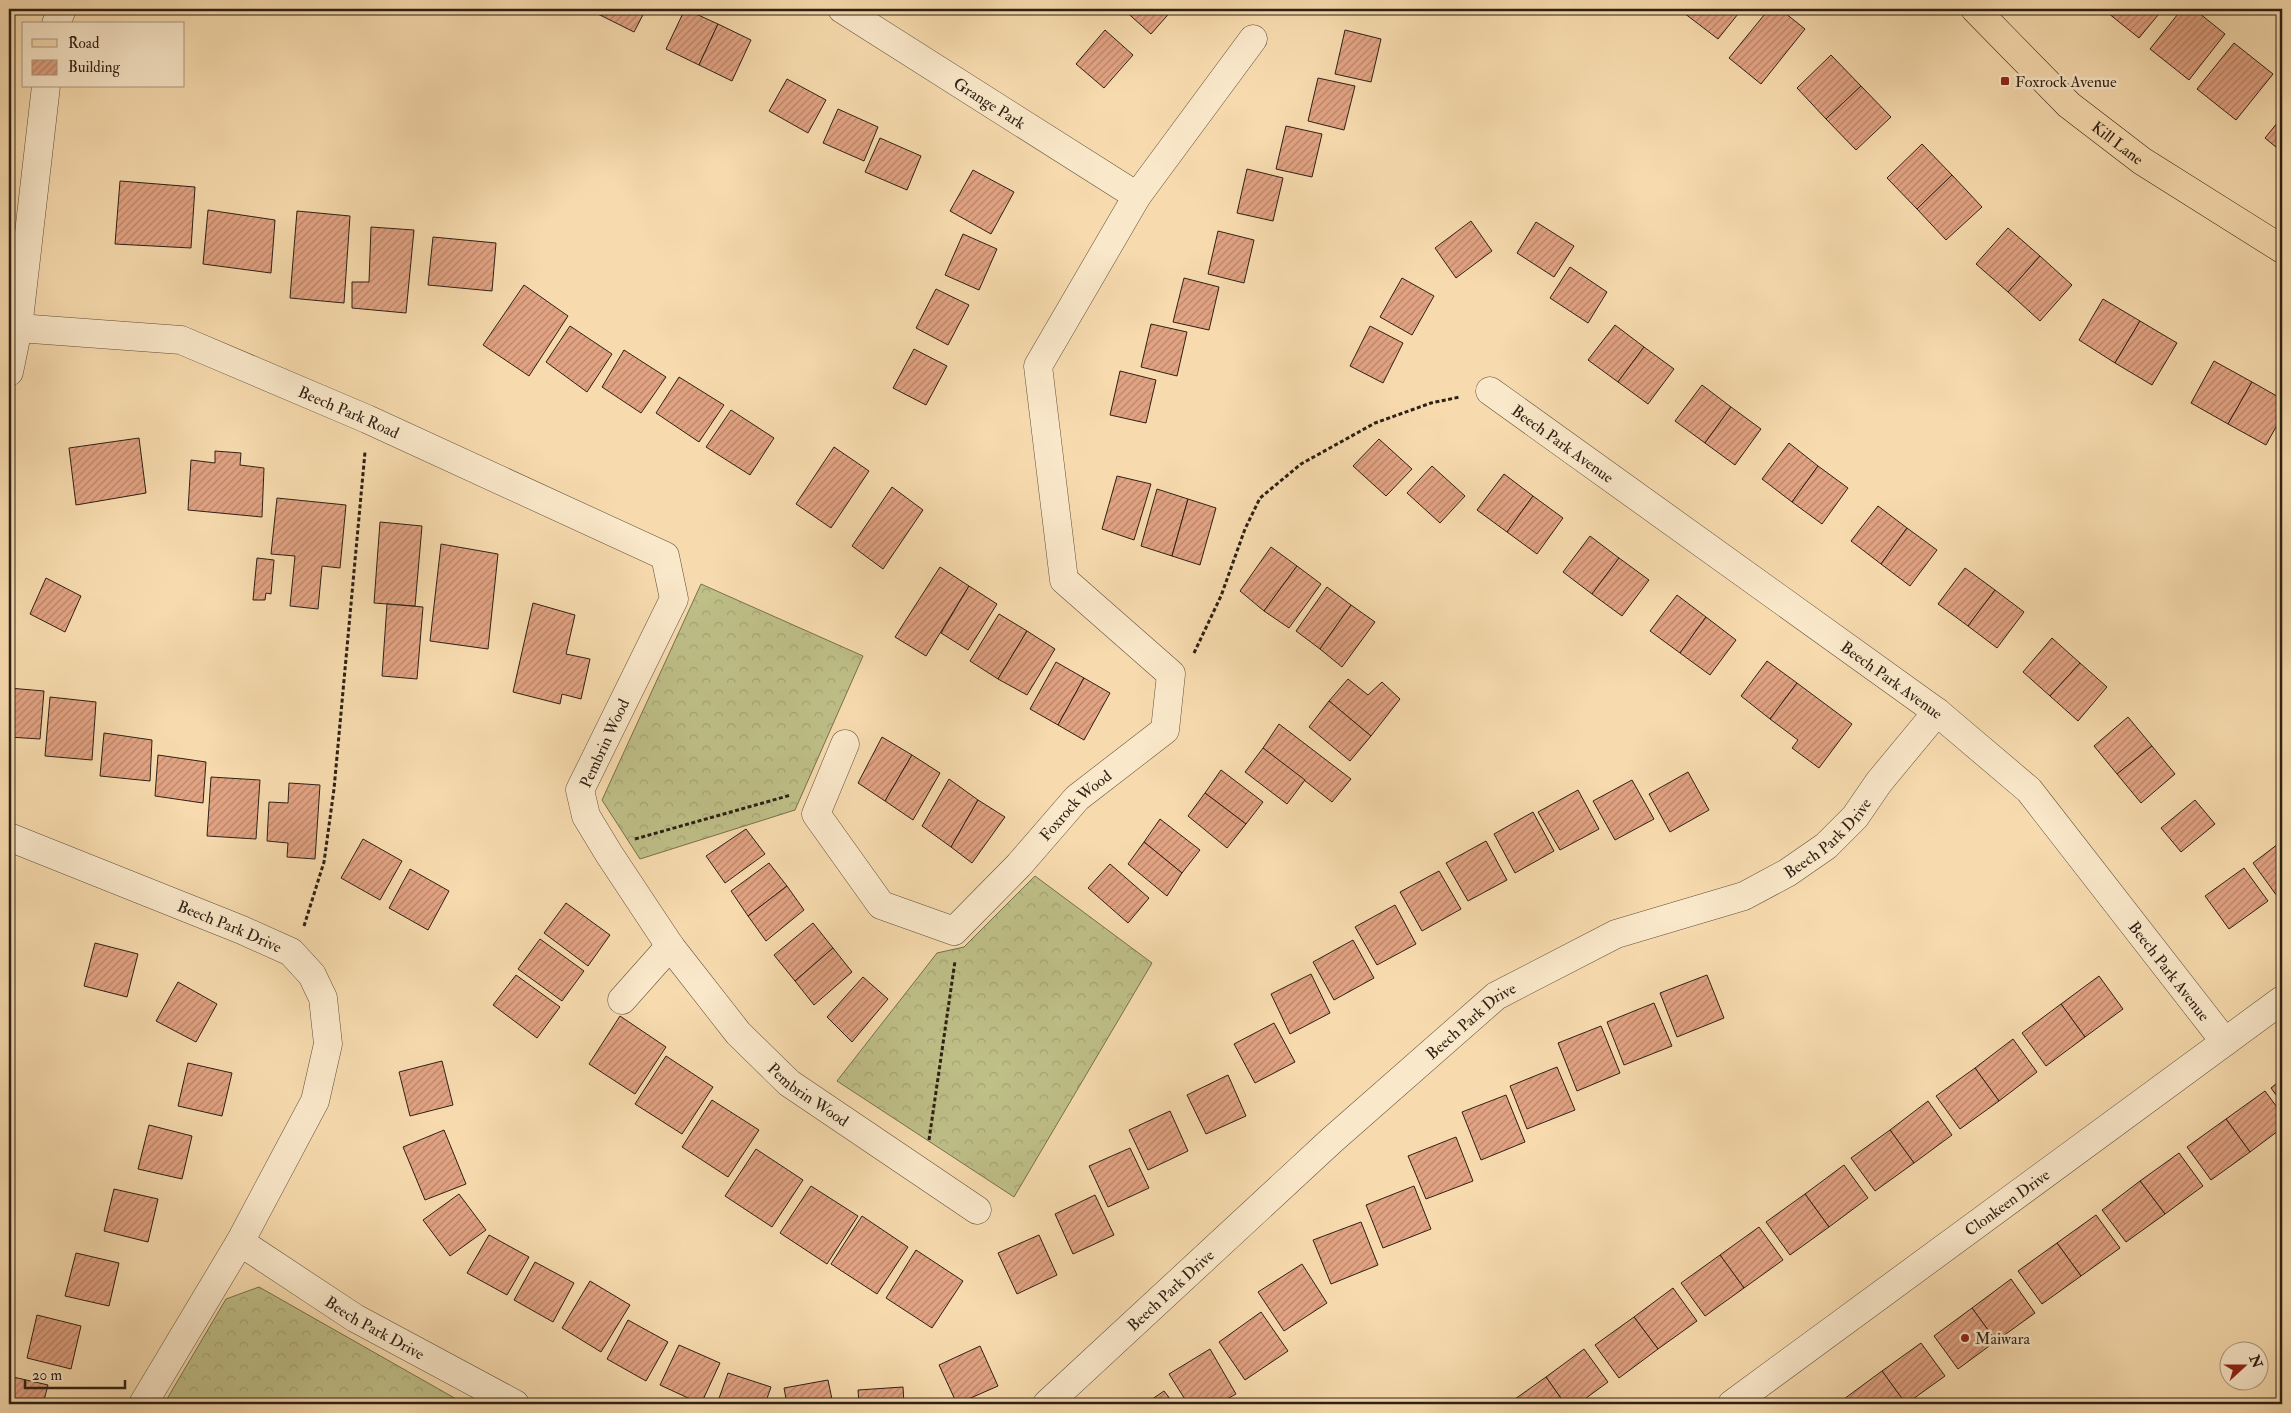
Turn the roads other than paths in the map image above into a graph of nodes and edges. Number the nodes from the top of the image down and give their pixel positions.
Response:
1 (62, 9) edge
2 (842, 9) edge
3 (1975, 9) edge
4 (57, 22) edge
5 (1253, 39) dead end
6 (46, 88) edge
7 (1137, 196) junction
8 (2282, 248) edge
9 (18, 328) junction
10 (9, 372) edge
11 (1490, 391) road end
12 (665, 556) joint
13 (1936, 712) junction
14 (846, 744) dead end
15 (9, 837) edge
16 (670, 946) junction
17 (622, 1000) dead end
18 (2282, 1000) edge
19 (2225, 1042) junction
20 (977, 1210) dead end
21 (240, 1242) junction
22 (142, 1404) edge
23 (515, 1404) edge
24 (1047, 1404) edge
25 (1732, 1404) edge

1 - 4 street
2 - 7 street, Grange Park
3 - 8 main road, Kill Lane
5 - 7 street
6 - 9 street
7 - 14 street, Foxrock Wood
9 - 10 street
9 - 12 street, Beech Park Road
11 - 13 street, Beech Park Avenue
12 - 16 street, Pembrin Wood
13 - 19 street, Beech Park Avenue
13 - 24 street, Beech Park Drive
15 - 21 street, Beech Park Drive
16 - 17 street
16 - 20 street, Pembrin Wood
18 - 19 street, Clonkeen Drive
19 - 25 street, Clonkeen Drive
21 - 22 street, Beech Park Drive
21 - 23 street, Beech Park Drive

